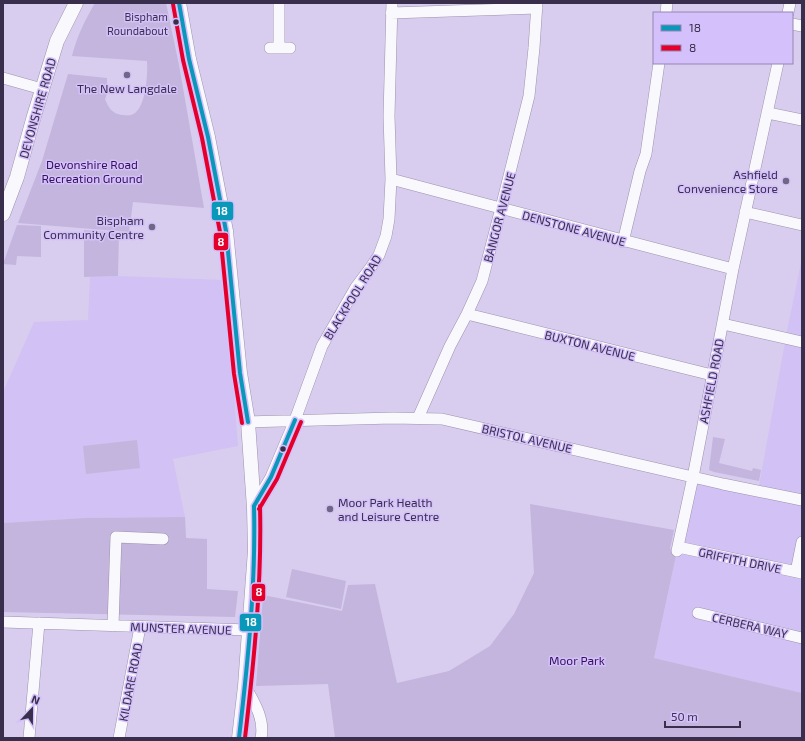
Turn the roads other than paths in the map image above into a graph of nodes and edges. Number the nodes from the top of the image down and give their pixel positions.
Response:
1 (76, 3) edge
2 (178, 3) edge
3 (280, 3) edge
4 (537, 6) edge
5 (392, 8) edge
6 (280, 48) dead end
7 (659, 64) edge
8 (778, 64) edge
9 (3, 78) edge
10 (42, 89) junction
11 (768, 113) junction
12 (802, 120) edge
13 (391, 179) junction
14 (501, 208) junction
15 (745, 212) junction
16 (3, 214) edge
17 (802, 225) edge
18 (623, 242) junction
19 (733, 269) junction
20 (467, 314) junction
21 (723, 324) junction
22 (802, 342) edge
23 (712, 375) junction
24 (418, 418) junction
25 (295, 420) junction
26 (248, 422) junction
27 (693, 477) junction
28 (802, 500) edge
29 (254, 506) junction
30 (163, 539) dead end
31 (802, 542) edge
32 (678, 549) joint
33 (799, 573) edge
34 (698, 613) dead end
35 (3, 622) edge
36 (39, 623) junction
37 (113, 626) junction
38 (140, 627) junction
39 (249, 630) junction
40 (802, 638) edge
41 (245, 686) junction
42 (29, 738) edge
43 (119, 738) edge
44 (239, 738) edge
45 (261, 738) edge

1 - 10 main road, DEVONSHIRE ROAD
2 - 26 main road
3 - 6 street
4 - 5 street
4 - 14 street, BANGOR AVENUE
5 - 13 street, BLACKPOOL ROAD
7 - 18 street
8 - 11 street, ASHFIELD ROAD
9 - 10 street
10 - 16 main road, DEVONSHIRE ROAD
11 - 12 street
11 - 15 street, ASHFIELD ROAD
13 - 14 street, DENSTONE AVENUE
13 - 25 street, BLACKPOOL ROAD
14 - 18 street, DENSTONE AVENUE
14 - 20 street, BANGOR AVENUE
15 - 17 street
15 - 19 street, ASHFIELD ROAD
18 - 19 street, DENSTONE AVENUE
19 - 21 street, ASHFIELD ROAD
20 - 23 street, BUXTON AVENUE
20 - 24 street, BANGOR AVENUE
21 - 22 street
21 - 23 street, ASHFIELD ROAD
23 - 27 street, ASHFIELD ROAD
24 - 25 street, BRISTOL AVENUE
24 - 27 street, BRISTOL AVENUE
25 - 26 street, BRISTOL AVENUE
25 - 29 street, BLACKPOOL ROAD
26 - 29 main road
27 - 28 street, BRISTOL AVENUE
27 - 32 street, ASHFIELD ROAD
29 - 39 main road
30 - 37 street, MUNSTER AVENUE
31 - 33 street
32 - 33 street, GRIFFITH DRIVE
34 - 40 street, CERBERA WAY
35 - 36 street, MUNSTER AVENUE
36 - 37 street, MUNSTER AVENUE
36 - 42 street
37 - 38 street, MUNSTER AVENUE
38 - 39 street, MUNSTER AVENUE
38 - 43 street, KILDARE ROAD
39 - 41 main road
41 - 44 main road
41 - 45 street

